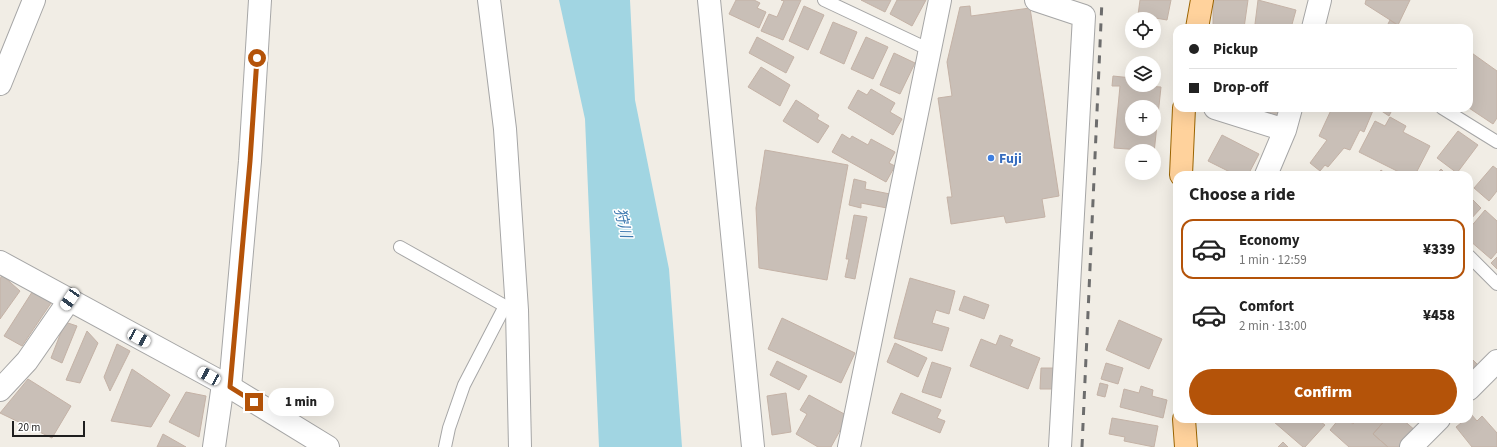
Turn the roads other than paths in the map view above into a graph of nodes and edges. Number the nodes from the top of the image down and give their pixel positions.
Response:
1 (34, 0) edge
2 (260, 0) edge
3 (489, 0) edge
4 (709, 0) edge
5 (824, 0) edge
6 (940, 0) edge
7 (1036, 0) edge
8 (1202, 0) edge
9 (1320, 0) edge
10 (1198, 24) edge
11 (1314, 24) edge
12 (930, 50) junction
13 (0, 84) edge
14 (1184, 112) edge
15 (1228, 112) edge
16 (1290, 112) edge
17 (1448, 112) edge
18 (1284, 130) junction
19 (1497, 142) edge
20 (1181, 171) edge
21 (1268, 171) edge
22 (400, 247) dead end
23 (1473, 260) edge
24 (0, 262) edge
25 (1497, 284) edge
26 (70, 299) junction
27 (511, 308) junction
28 (1495, 369) edge
29 (226, 386) junction
30 (1473, 386) edge
31 (0, 390) edge
32 (1184, 423) edge
33 (1435, 423) edge
34 (214, 447) edge
35 (328, 447) edge
36 (445, 447) edge
37 (520, 447) edge
38 (753, 447) edge
39 (849, 447) edge
40 (1060, 447) edge
41 (1186, 447) edge
42 (1411, 447) edge

1 - 13 street
2 - 29 street
3 - 27 street
4 - 38 street
5 - 12 lane
6 - 12 street
7 - 40 street
8 - 10 main road
9 - 11 street
12 - 39 street
14 - 20 main road
15 - 18 street
16 - 18 street
17 - 19 lane
18 - 21 street
22 - 27 lane
23 - 25 lane
24 - 26 street
26 - 29 street
26 - 31 street
27 - 36 lane
27 - 37 street
28 - 30 street
29 - 34 street
29 - 35 street
32 - 41 main road
33 - 42 street

